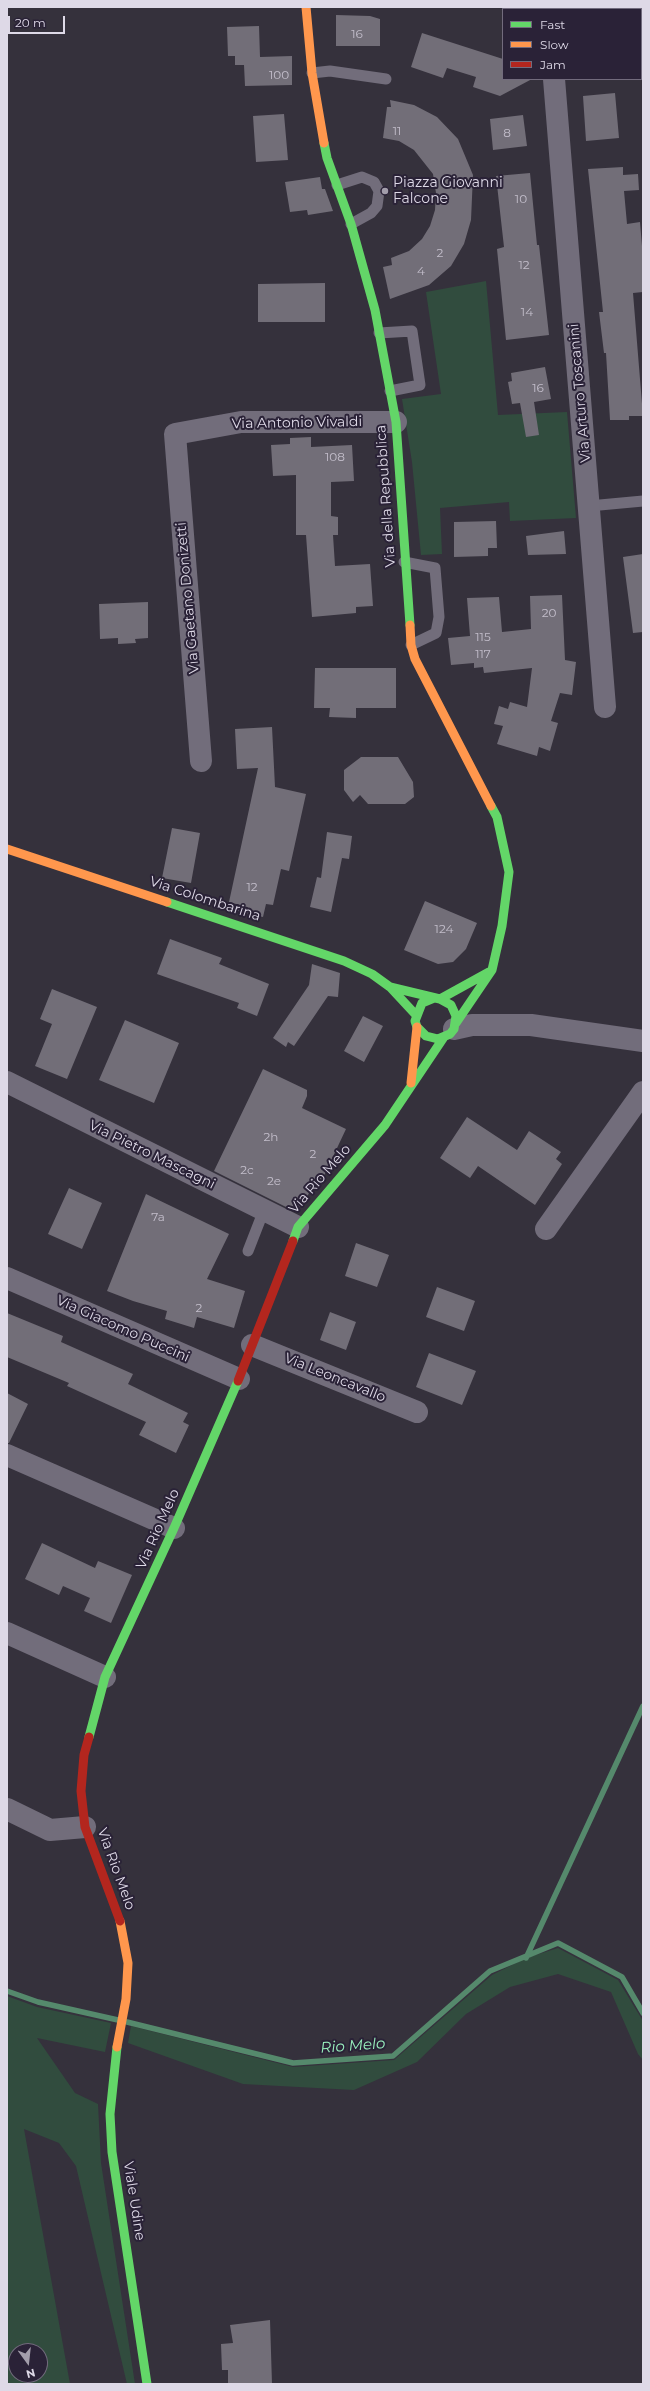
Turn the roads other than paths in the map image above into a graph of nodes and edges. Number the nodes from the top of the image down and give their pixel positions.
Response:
1 (306, 7) edge
2 (312, 74) junction
3 (386, 79) dead end
4 (554, 80) edge
5 (337, 185) junction
6 (351, 224) junction
7 (379, 333) junction
8 (390, 390) junction
9 (396, 422) junction
10 (174, 434) joint
11 (643, 501) edge
12 (589, 506) junction
13 (404, 562) junction
14 (411, 645) junction
15 (605, 706) dead end
16 (201, 762) dead end
17 (7, 849) edge
18 (492, 970) junction
19 (390, 987) junction
20 (437, 998) junction
21 (416, 1015) junction
22 (417, 1027) junction
23 (451, 1030) junction
24 (643, 1041) edge
25 (7, 1082) edge
26 (410, 1088) junction
27 (643, 1092) edge
28 (264, 1210) junction
29 (298, 1227) junction
30 (546, 1229) dead end
31 (248, 1251) dead end
32 (7, 1278) edge
33 (252, 1345) junction
34 (239, 1379) junction
35 (417, 1412) dead end
36 (7, 1455) edge
37 (174, 1528) junction
38 (7, 1633) edge
39 (105, 1677) junction
40 (7, 1809) edge
41 (85, 1826) junction
42 (122, 2022) joint
43 (147, 2384) edge

1 - 2 street, Via della Repubblica
2 - 3 lane
2 - 5 street, Via della Repubblica
4 - 12 street, Via Arturo Toscanini
5 - 6 street, Via della Repubblica
5 - 6 lane
6 - 7 street, Via della Repubblica
7 - 8 street, Via della Repubblica
7 - 8 lane
8 - 9 street, Via della Repubblica
9 - 10 street, Via Antonio Vivaldi
9 - 13 street, Via della Repubblica
10 - 16 street, Via Gaetano Donizetti
11 - 12 lane
12 - 15 street, Via Arturo Toscanini
13 - 14 street, Via della Repubblica
13 - 14 lane
14 - 18 street, Via della Repubblica
17 - 19 street, Via Colombarina
18 - 20 street
18 - 23 street, Via della Repubblica
19 - 20 street, Via Colombarina
19 - 21 street, Via Colombarina
20 - 21 street
20 - 23 street
21 - 22 street
22 - 23 street
22 - 26 street, Via Rio Melo
23 - 24 street
23 - 26 street, Via Rio Melo
25 - 28 street, Via Pietro Mascagni
26 - 29 street, Via Rio Melo
27 - 30 street
28 - 29 street, Via Pietro Mascagni
28 - 31 lane
29 - 33 street, Via Rio Melo
32 - 34 street, Via Giacomo Puccini
33 - 34 street, Via Rio Melo
33 - 35 street, Via Leoncavallo
34 - 37 street, Via Rio Melo
36 - 37 street
37 - 39 street, Via Rio Melo
38 - 39 street
39 - 41 street, Via Rio Melo
40 - 41 street
41 - 42 street, Via Rio Melo
42 - 43 street, Viale Udine

